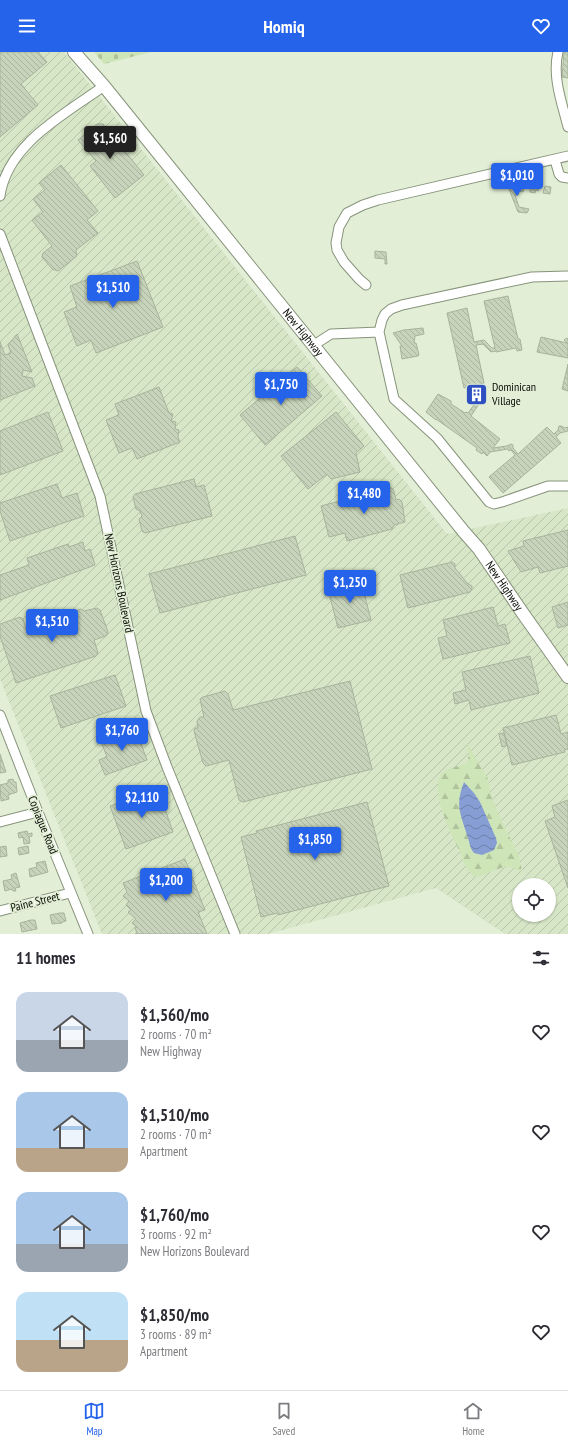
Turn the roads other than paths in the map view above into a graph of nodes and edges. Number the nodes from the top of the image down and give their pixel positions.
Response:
1 (74, 52) edge
2 (558, 52) edge
3 (104, 86) junction
4 (564, 93) edge
5 (568, 125) edge
6 (568, 156) edge
7 (555, 160) junction
8 (568, 178) edge
9 (0, 196) edge
10 (0, 234) edge
11 (568, 276) edge
12 (366, 285) dead end
13 (379, 332) junction
14 (314, 345) junction
15 (568, 486) edge
16 (568, 677) edge
17 (0, 715) edge
18 (4, 735) edge
19 (38, 812) junction
20 (0, 822) edge
21 (70, 893) junction
22 (0, 911) edge
23 (88, 934) edge
24 (234, 934) edge

1 - 3 main road, New Highway
2 - 4 street
3 - 9 street
3 - 14 main road, New Highway
4 - 5 street
6 - 7 street
7 - 8 street
7 - 12 street
10 - 24 street, New Horizons Boulevard
11 - 13 street
13 - 14 street
13 - 15 street
14 - 16 main road, New Highway
17 - 18 street, Copiague Road
18 - 19 street, Copiague Road
19 - 20 street
19 - 21 street, Copiague Road
21 - 22 street, Paine Street
21 - 23 street, Copiague Road

